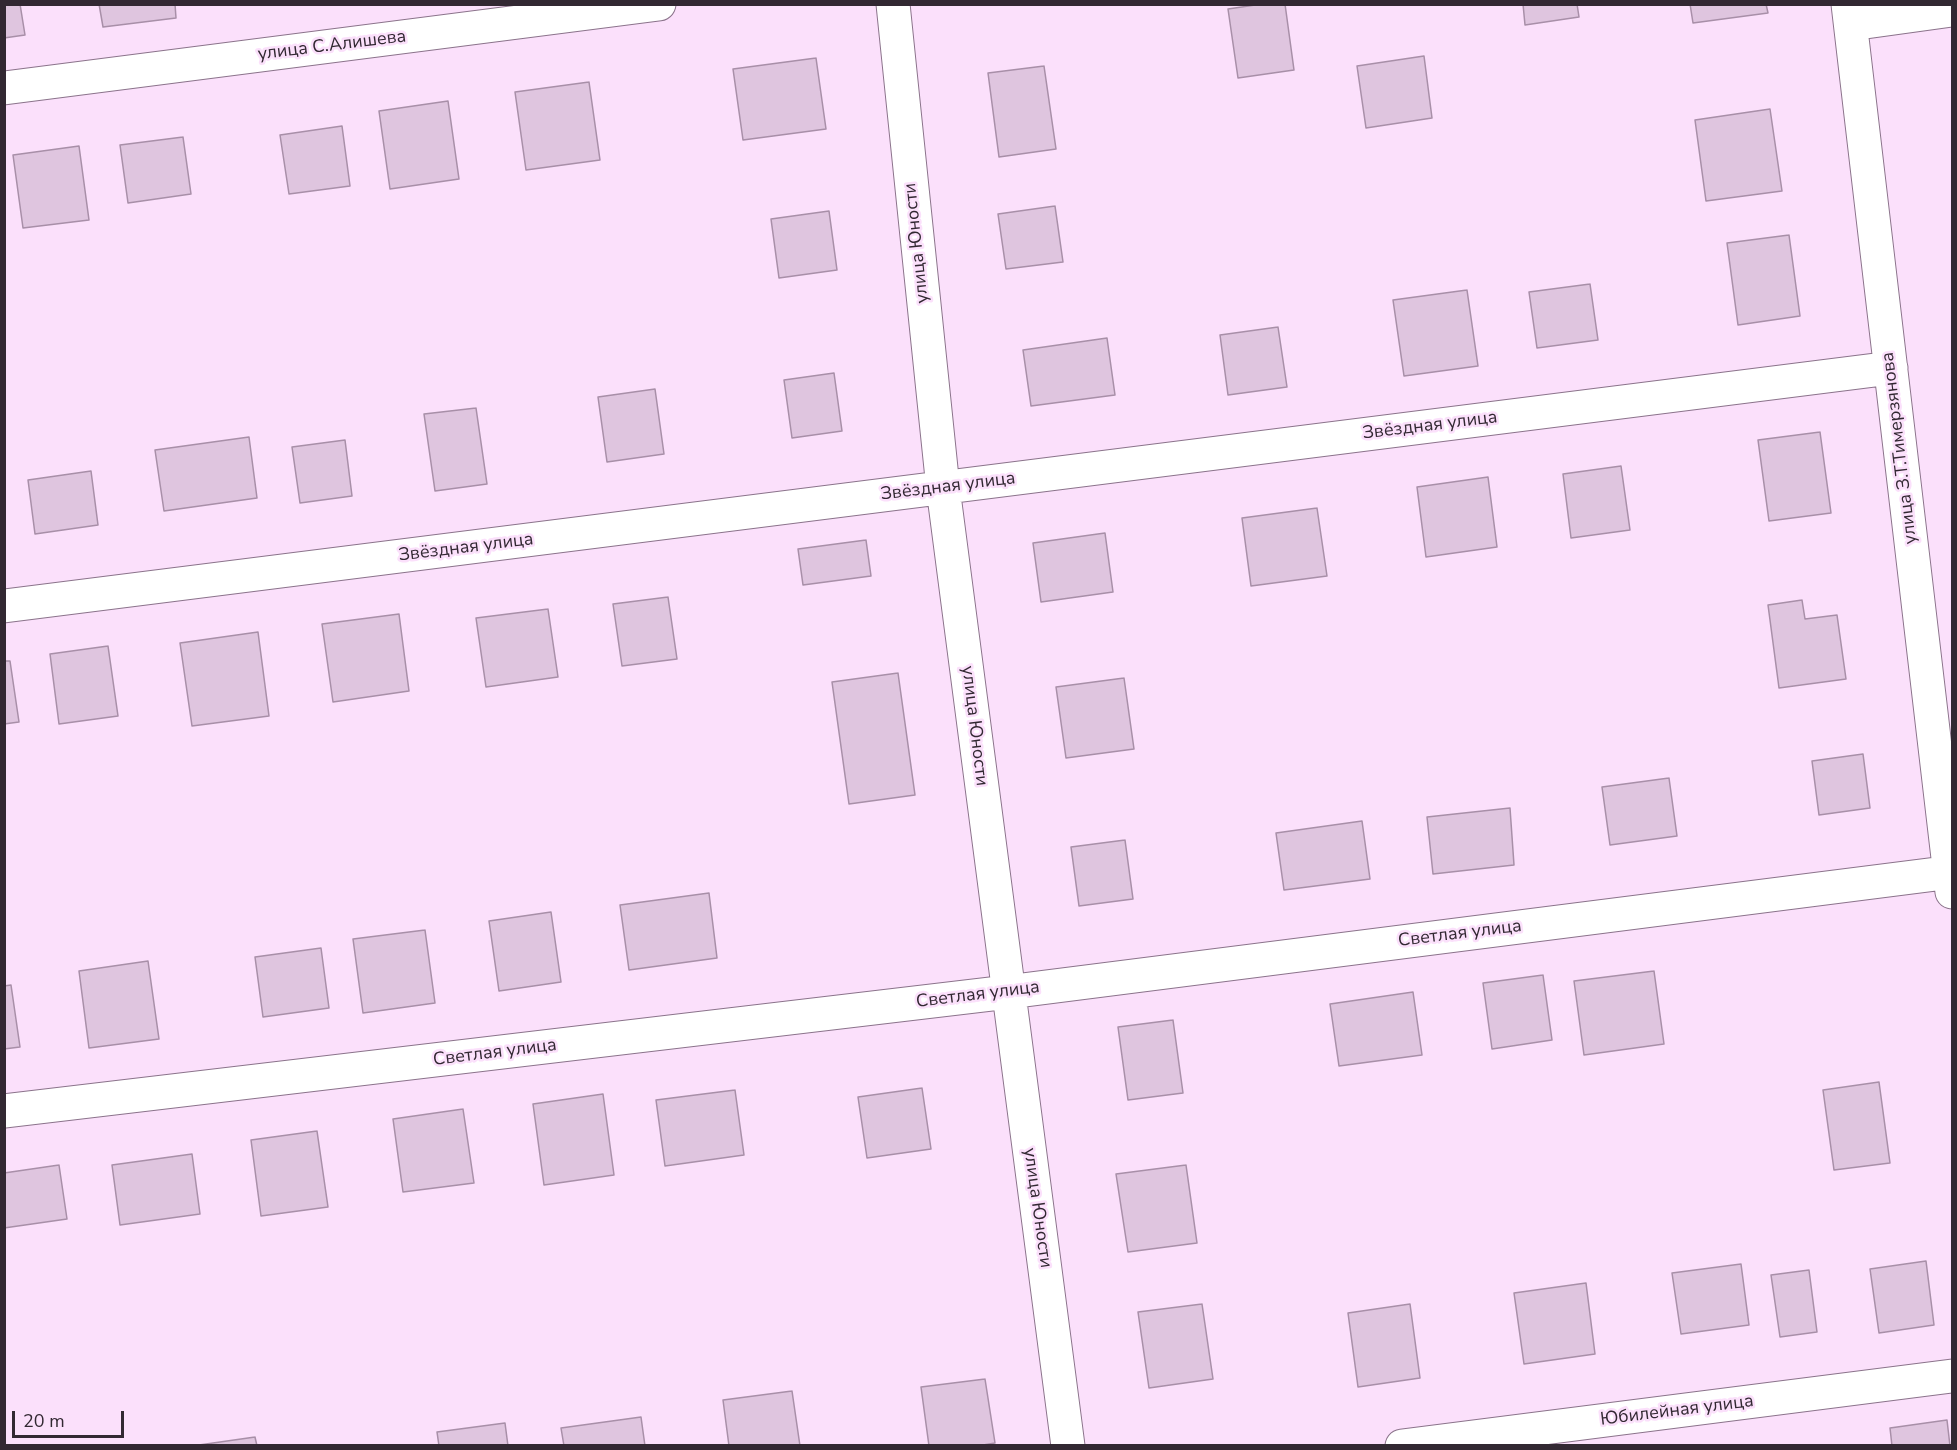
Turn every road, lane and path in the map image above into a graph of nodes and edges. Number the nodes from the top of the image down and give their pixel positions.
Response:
1 (659, 4) edge
2 (893, 4) edge
3 (1953, 10) edge
4 (1849, 14) edge
5 (4, 88) edge
6 (1891, 368) junction
7 (943, 488) junction
8 (4, 606) edge
9 (1952, 879) edge
10 (1008, 992) junction
11 (4, 1111) edge
12 (1953, 1376) edge
13 (1068, 1446) edge
14 (1402, 1446) edge

1 - 5 street, улица С.Алишева
2 - 7 street, улица Юности
3 - 4 street
4 - 6 street, улица З.Т.Тимерзянова
6 - 7 street, Звёздная улица
6 - 9 street, улица З.Т.Тимерзянова
7 - 8 street, Звёздная улица
7 - 10 street, улица Юности
9 - 10 street, Светлая улица
10 - 11 street, Светлая улица
10 - 13 street, улица Юности
12 - 14 street, Юбилейная улица

